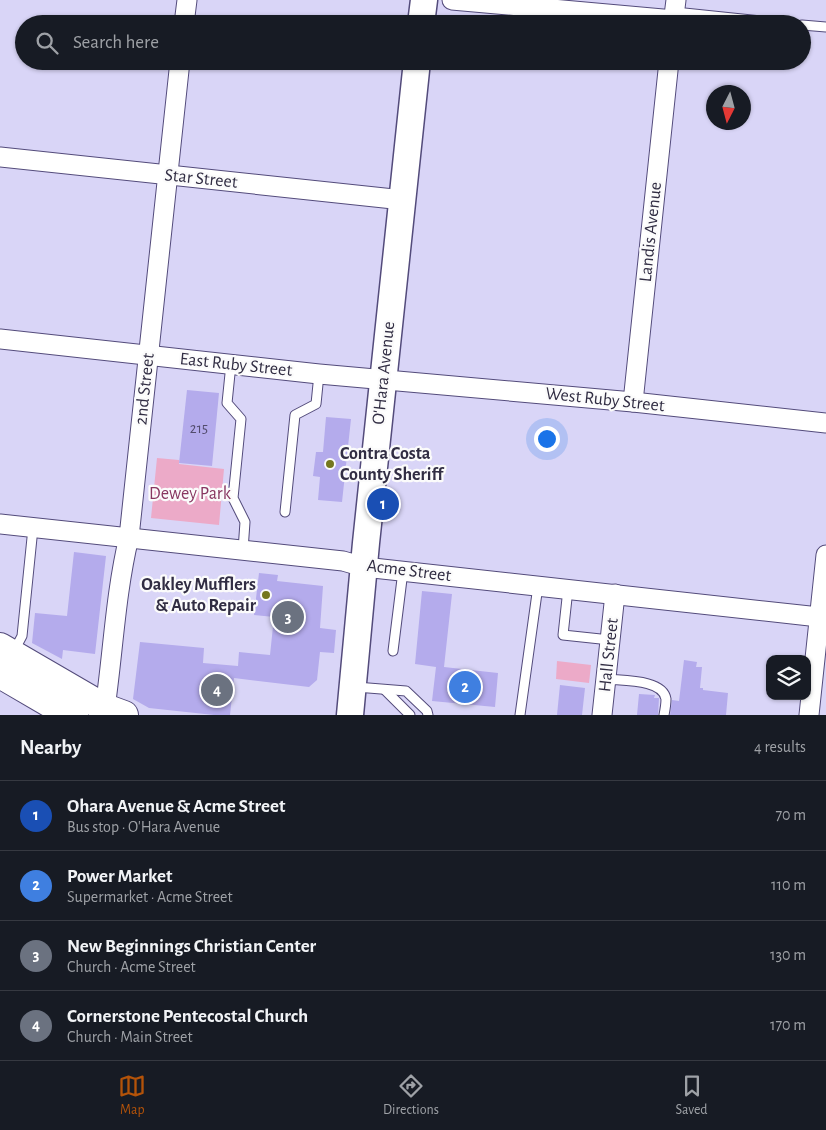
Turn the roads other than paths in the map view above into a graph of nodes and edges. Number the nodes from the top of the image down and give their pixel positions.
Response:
1 (187, 0) edge
2 (424, 0) edge
3 (452, 0) edge
4 (674, 14) edge
5 (185, 15) edge
6 (422, 15) edge
7 (811, 26) edge
8 (826, 27) edge
9 (179, 70) edge
10 (416, 70) edge
11 (668, 70) edge
12 (0, 157) edge
13 (168, 176) junction
14 (403, 200) junction
15 (0, 339) edge
16 (148, 356) junction
17 (231, 364) junction
18 (319, 374) junction
19 (383, 379) junction
20 (633, 402) junction
21 (826, 423) edge
22 (285, 512) dead end
23 (0, 524) edge
24 (33, 528) junction
25 (129, 537) junction
26 (242, 550) junction
27 (826, 555) edge
28 (364, 567) junction
29 (403, 571) junction
30 (538, 586) junction
31 (568, 589) junction
32 (615, 594) junction
33 (823, 617) edge
34 (610, 640) junction
35 (393, 651) dead end
36 (4, 658) edge
37 (606, 679) junction
38 (353, 686) junction
39 (384, 690) junction
40 (111, 713) edge
41 (74, 715) edge
42 (350, 715) edge
43 (410, 715) edge
44 (428, 715) edge
45 (520, 715) edge
46 (602, 715) edge
47 (664, 715) edge
48 (809, 715) edge

1 - 5 street
2 - 6 main road
3 - 4 street
7 - 8 lane
9 - 13 street, 2nd Street
10 - 14 main road, O'Hara Avenue
11 - 20 street, Landis Avenue
12 - 13 street, Star Street
13 - 14 street, Star Street
13 - 16 street, 2nd Street
14 - 19 main road, O'Hara Avenue
15 - 16 street, East Ruby Street
16 - 17 street, East Ruby Street
16 - 25 street, 2nd Street
17 - 18 street, East Ruby Street
17 - 26 lane
18 - 19 street, East Ruby Street
18 - 22 lane
19 - 20 street, West Ruby Street
19 - 28 main road, O'Hara Avenue
20 - 21 street, West Ruby Street
23 - 24 street, Acme Street
24 - 25 street, Acme Street
24 - 36 lane
25 - 26 street, Acme Street
25 - 40 street, 2nd Street
26 - 28 street, Acme Street
27 - 33 street
28 - 29 street, Acme Street
28 - 38 main road, O'Hara Avenue
29 - 30 street, Acme Street
29 - 35 lane
30 - 31 street, Acme Street
30 - 45 lane
31 - 32 street, Acme Street
31 - 34 lane
32 - 33 street, Acme Street
32 - 34 street, Hall Street
33 - 48 street
34 - 37 street, Hall Street
36 - 40 main road
36 - 41 main road
37 - 46 street, Hall Street
37 - 47 lane
38 - 39 lane
38 - 42 main road, O'Hara Avenue
39 - 43 lane
39 - 44 lane

